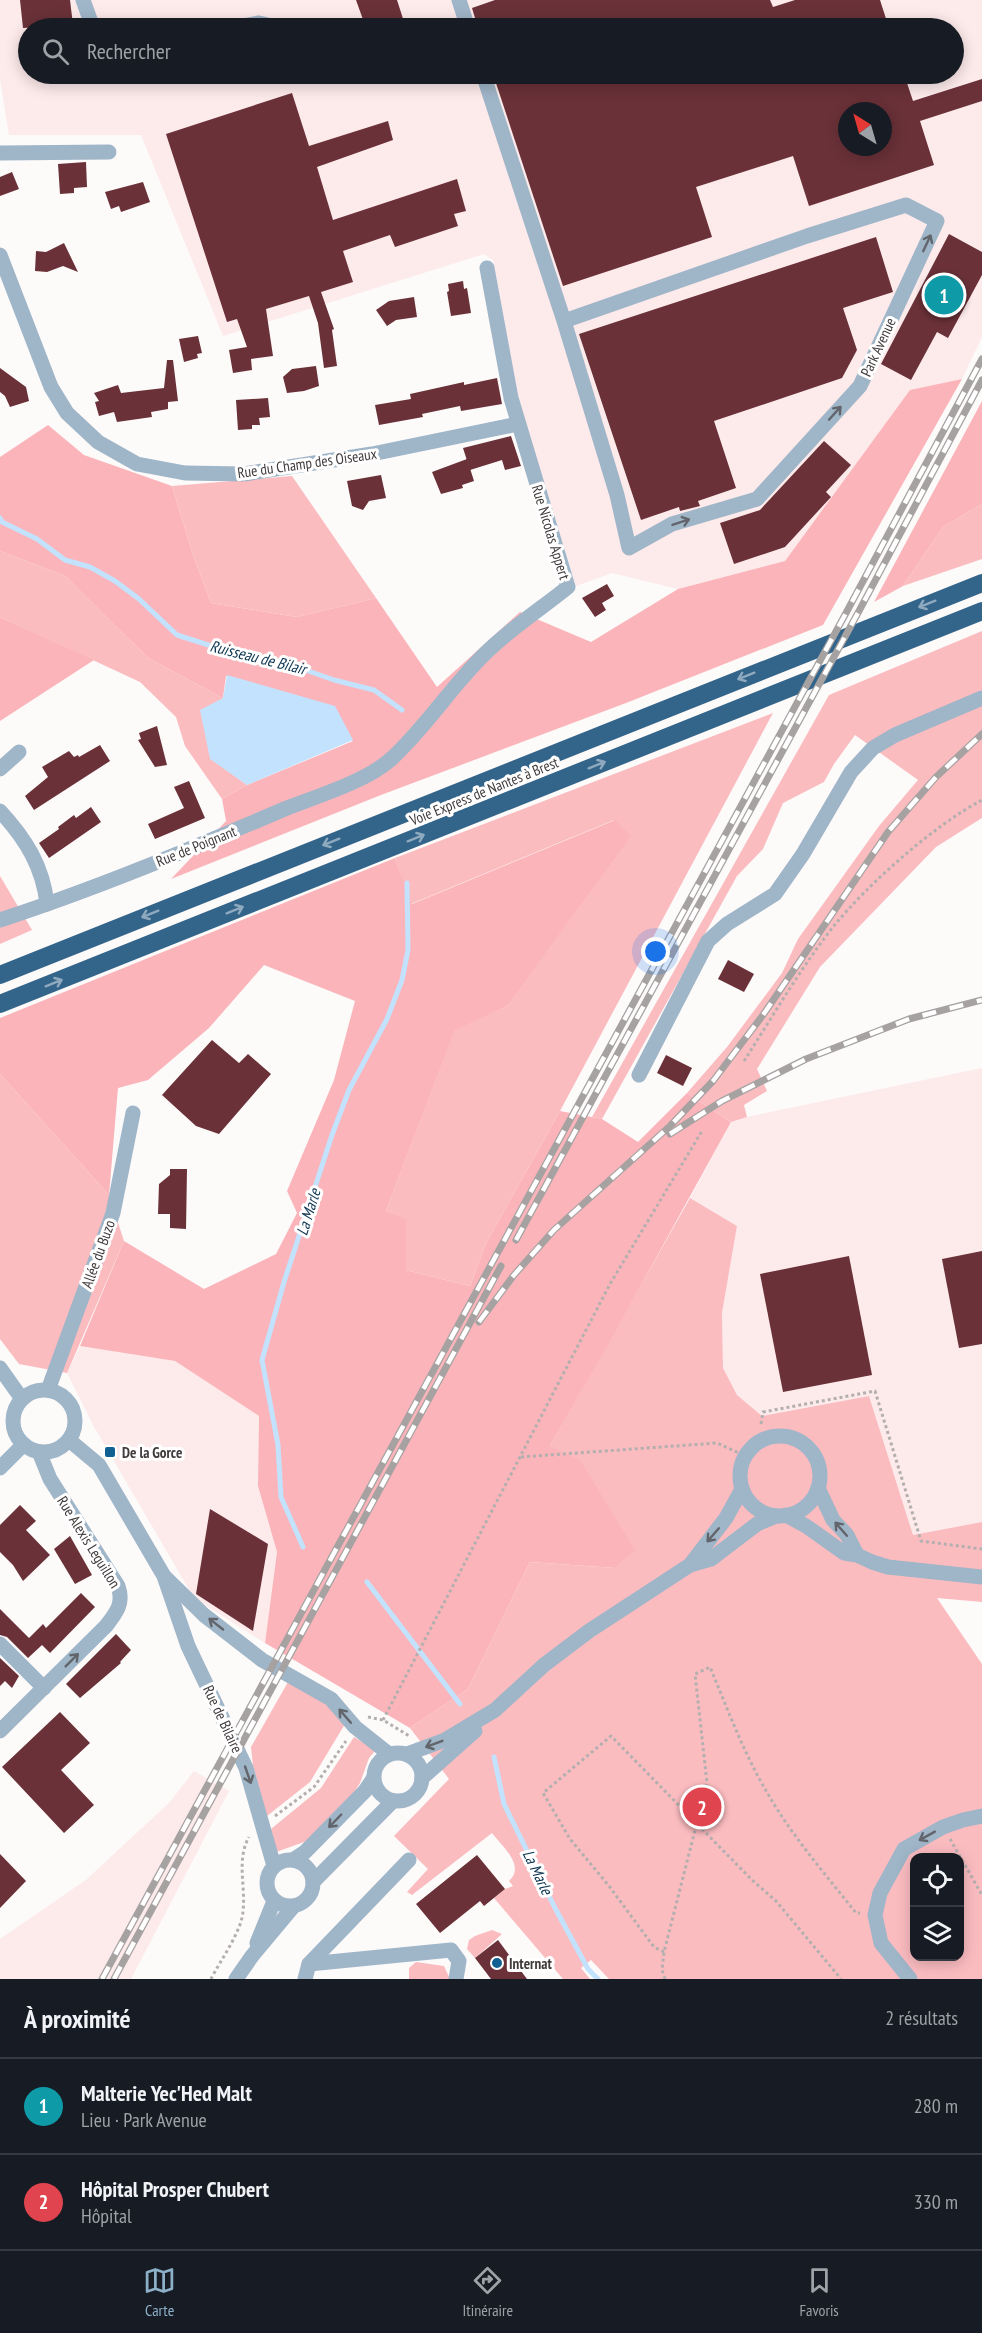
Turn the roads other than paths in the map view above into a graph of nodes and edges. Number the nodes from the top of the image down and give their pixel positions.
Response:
1 (83, 0) edge
2 (459, 0) edge
3 (89, 18) edge
4 (465, 18) edge
5 (486, 84) edge
6 (109, 152) dead end
7 (0, 153) edge
8 (0, 255) edge
9 (487, 268) dead end
10 (564, 321) junction
11 (518, 424) junction
12 (982, 584) edge
13 (982, 611) edge
14 (982, 698) edge
15 (19, 752) dead end
16 (388, 761) joint
17 (0, 769) edge
18 (0, 812) edge
19 (47, 904) junction
20 (0, 920) edge
21 (0, 975) edge
22 (0, 1004) edge
23 (639, 1075) dead end
24 (133, 1113) dead end
25 (0, 1368) edge
26 (48, 1390) junction
27 (22, 1399) junction
28 (6, 1415) edge
29 (69, 1440) junction
30 (23, 1445) junction
31 (39, 1452) junction
32 (0, 1468) edge
33 (818, 1488) junction
34 (742, 1489) junction
35 (781, 1516) junction
36 (857, 1555) junction
37 (690, 1565) junction
38 (164, 1576) junction
39 (982, 1578) edge
40 (0, 1644) edge
41 (44, 1688) junction
42 (495, 1710) junction
43 (0, 1731) edge
44 (389, 1754) junction
45 (407, 1754) junction
46 (422, 1778) junction
47 (373, 1779) junction
48 (393, 1801) junction
49 (982, 1816) edge
50 (293, 1860) junction
51 (409, 1860) dead end
52 (274, 1866) junction
53 (313, 1882) junction
54 (274, 1901) junction
55 (292, 1907) junction
56 (252, 1956) junction
57 (307, 1971) edge
58 (236, 1979) edge
59 (456, 1979) edge
60 (910, 1979) edge

1 - 3 street
2 - 4 street
5 - 10 street
6 - 7 street
8 - 11 street, Rue du Champ des Oiseaux
9 - 11 street, Rue Nicolas Appert
10 -> 10 street, Park Avenue
11 - 16 street, Rue Nicolas Appert
12 -> 21 highway, Voie Express de Nantes à Brest
22 -> 13 highway, Voie Express de Nantes à Brest
14 - 23 street
15 - 17 street
16 - 19 street, Rue de Poignant
18 - 19 street
19 - 20 street, Rue de Poignant
24 - 26 street, Allée du Buzo
25 - 27 street
26 - 27 street
26 - 29 street
27 - 28 street
28 - 30 street
29 - 31 street
29 - 38 street, Rue de Bilaire
30 - 31 street
30 - 32 street
41 -> 31 street, Rue Alexis Leguillon
33 - 34 street
33 - 35 street
36 -> 33 street
34 - 35 street
34 -> 37 street
35 - 36 street
35 - 37 street
36 - 39 street
37 - 42 street
44 -> 38 street, Rue de Bilaire
38 -> 52 street, Rue de Bilaire
40 - 41 street
41 - 43 street, Rue Alexis Leguillon
42 -> 45 street
42 - 46 street
44 - 45 street
44 - 47 street
45 - 46 street
46 - 48 street
47 - 48 street
47 -> 50 street
48 - 53 street
49 -> 60 street
50 - 52 street
50 - 53 street
51 - 57 street
52 - 54 street
53 - 55 street
54 - 55 street
54 - 56 street
55 - 56 street
56 - 58 street
57 - 59 street

